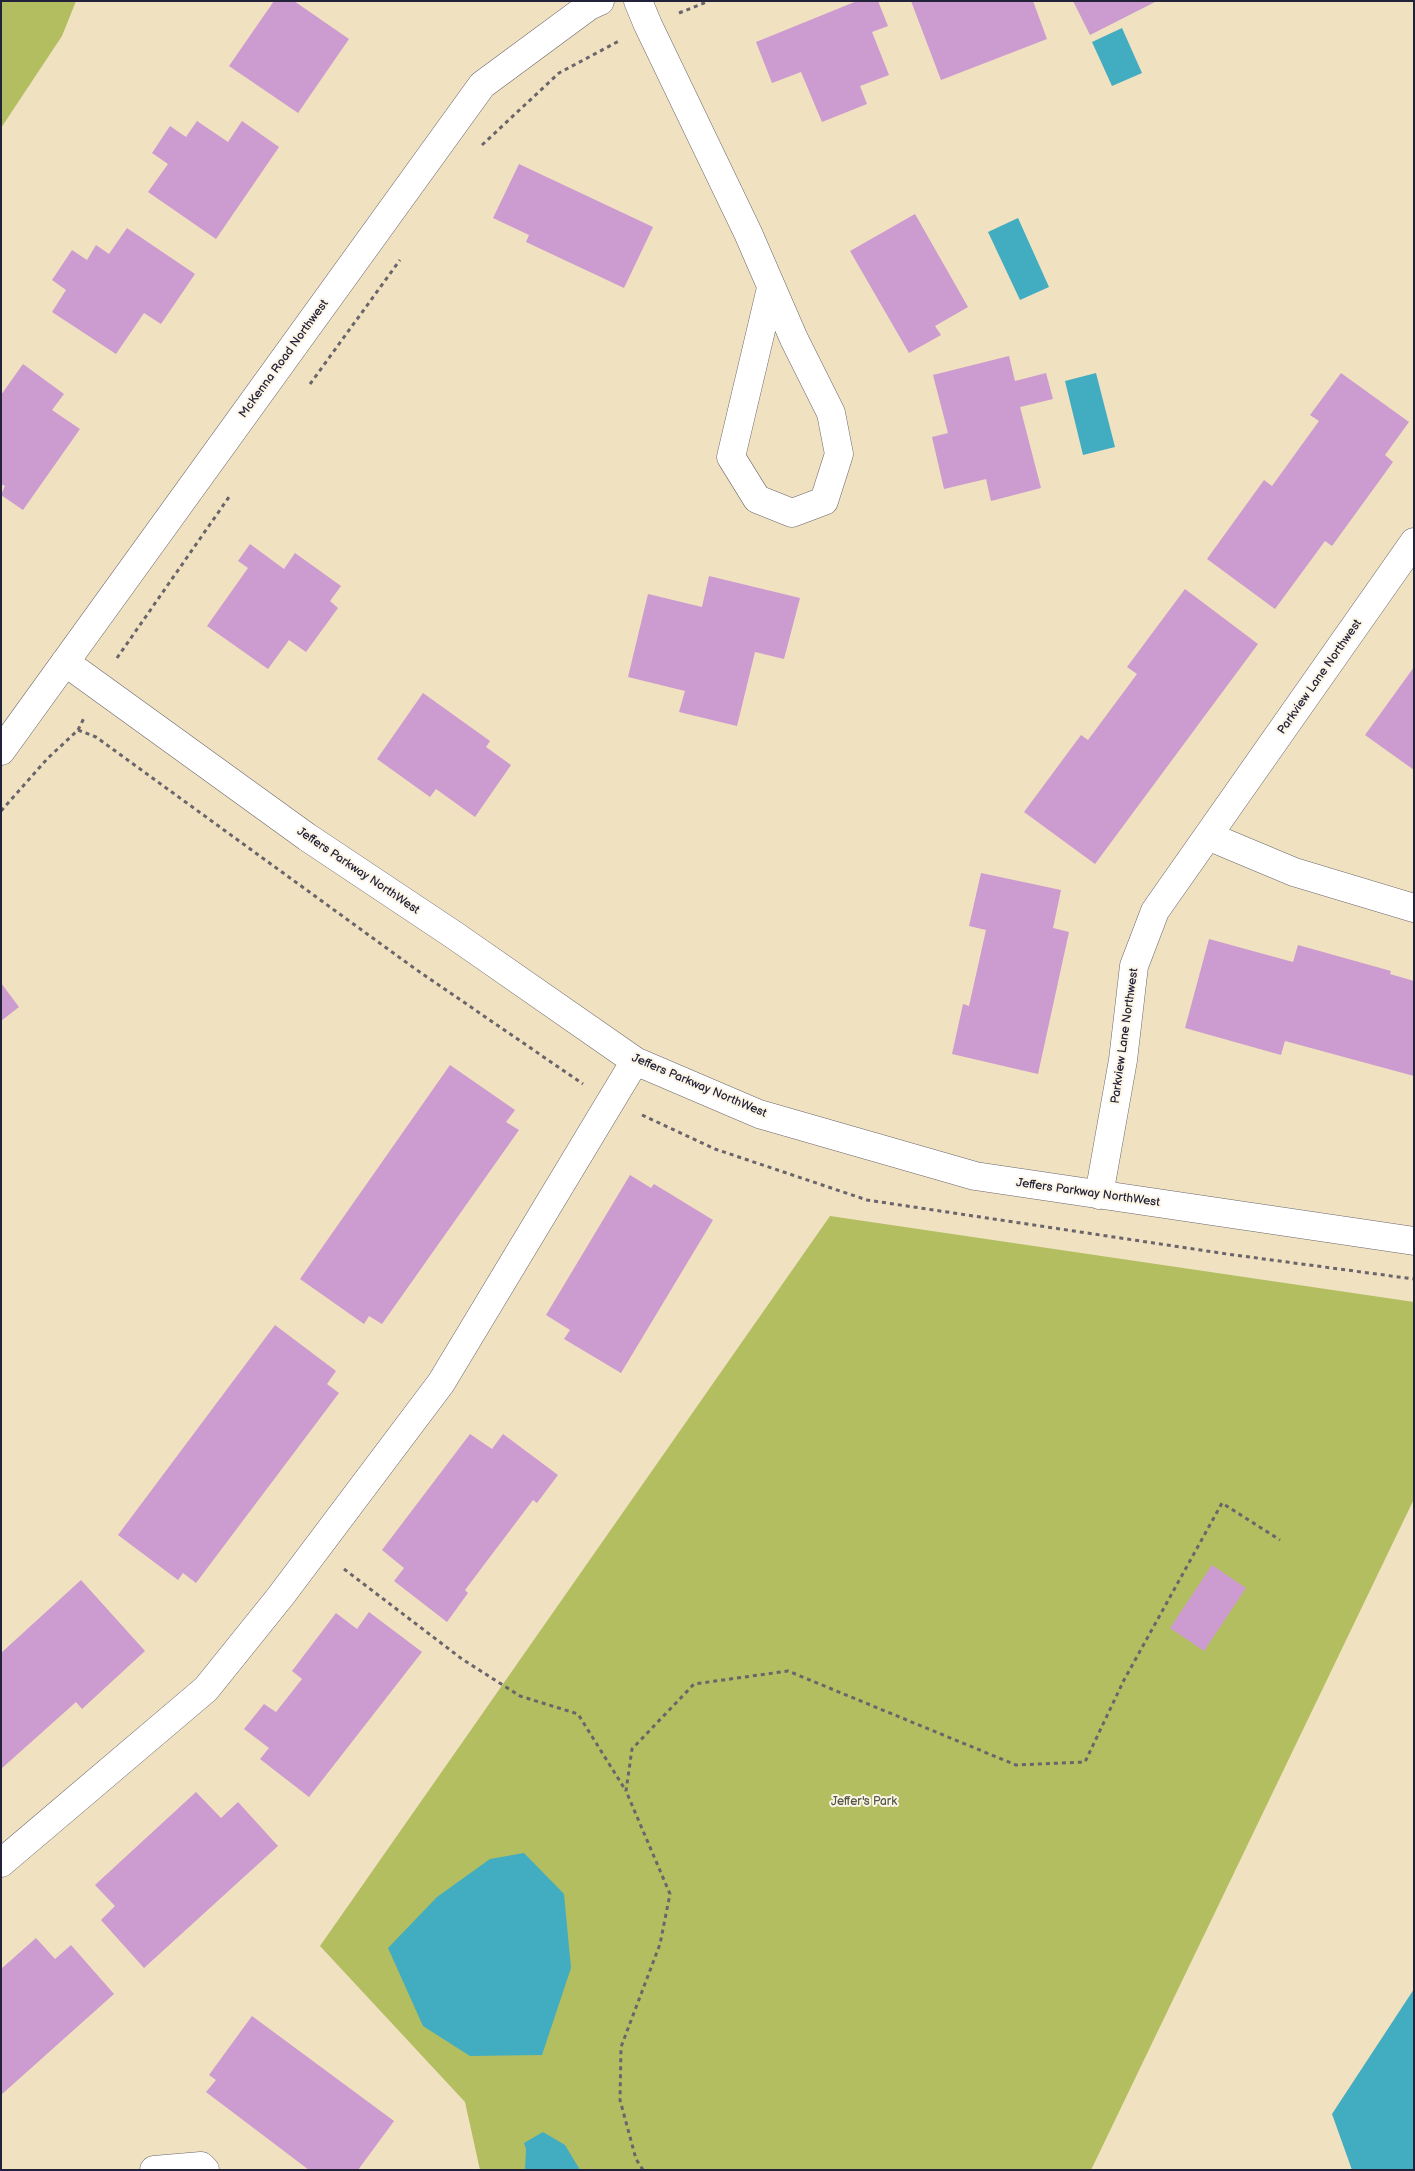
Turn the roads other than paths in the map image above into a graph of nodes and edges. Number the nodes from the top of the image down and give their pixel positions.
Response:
1 (600, 1) edge
2 (643, 13) edge
3 (771, 288) junction
4 (1414, 542) edge
5 (65, 662) junction
6 (1, 751) edge
7 (1208, 836) junction
8 (1414, 908) edge
9 (635, 1061) junction
10 (1099, 1194) junction
11 (1414, 1241) edge
12 (1, 1863) edge
13 (154, 2170) edge
14 (205, 2170) edge

1 - 5 street, McKenna Road Northwest
2 - 3 street
3 - 3 street
4 - 7 street, Parkview Lane Northwest
5 - 6 street, McKenna Road Northwest
5 - 9 street, Jeffers Parkway NorthWest
7 - 8 street
7 - 10 street, Parkview Lane Northwest
9 - 10 street, Jeffers Parkway NorthWest
9 - 12 street
10 - 11 street, Jeffers Parkway NorthWest
13 - 14 street

